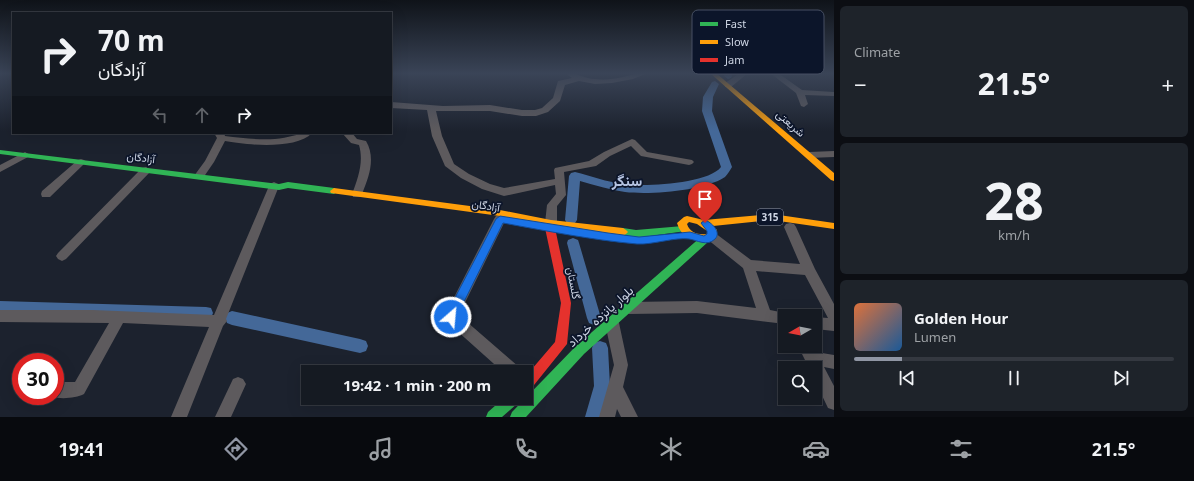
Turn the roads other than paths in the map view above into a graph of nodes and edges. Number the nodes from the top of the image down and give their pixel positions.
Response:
1 (559, 92) edge
2 (737, 92) edge
3 (800, 92) edge
4 (808, 92) edge
5 (834, 94) edge
6 (804, 104) dead end
7 (392, 105) edge
8 (431, 108) junction
9 (305, 134) edge
10 (348, 134) edge
11 (223, 135) edge
12 (0, 152) edge
13 (834, 154) edge
14 (25, 155) junction
15 (809, 155) junction
16 (81, 162) junction
17 (689, 162) dead end
18 (0, 169) edge
19 (146, 170) junction
20 (199, 176) junction
21 (834, 178) edge
22 (560, 181) junction
23 (277, 187) junction
24 (46, 194) dead end
25 (357, 194) junction
26 (500, 219) junction
27 (550, 225) junction
28 (834, 226) edge
29 (790, 227) junction
30 (686, 232) junction
31 (708, 232) junction
32 (834, 233) edge
33 (62, 256) dead end
34 (748, 265) junction
35 (809, 270) junction
36 (629, 308) junction
37 (765, 315) junction
38 (0, 316) edge
39 (119, 317) junction
40 (778, 317) edge
41 (834, 317) edge
42 (220, 321) junction
43 (612, 323) junction
44 (822, 324) edge
45 (834, 326) edge
46 (560, 344) joint
47 (809, 353) edge
48 (811, 353) edge
49 (834, 362) edge
50 (506, 365) edge
51 (533, 377) edge
52 (238, 384) dead end
53 (615, 388) junction
54 (64, 390) edge
55 (834, 402) edge
56 (506, 405) edge
57 (179, 417) edge
58 (223, 417) edge
59 (493, 417) edge
60 (517, 417) edge
61 (607, 417) edge
62 (630, 417) edge

1 - 8 street
2 - 15 main road, شریعتی
3 - 6 street
4 - 5 street
7 - 8 street
8 - 22 street
9 - 11 street
10 - 25 street
11 - 20 street
12 - 14 main road, آزادگان
13 - 15 street
14 - 16 main road, آزادگان
14 - 18 street
15 - 21 main road, شریعتی
16 - 19 main road, آزادگان
16 - 24 street
17 - 22 street
19 - 20 main road, آزادگان
19 - 33 street
20 - 23 main road, آزادگان
22 - 27 street
23 - 25 main road, آزادگان
23 - 26 main road, آزادگان
23 - 42 street
25 - 27 main road, آزادگان
26 - 27 main road, آزادگان
26 - 50 street
27 - 30 main road, آزادگان
27 - 46 main road, گلستان
28 - 31 main road, 315
29 - 31 main road, 315
29 - 32 main road, 315
29 - 35 street
30 - 31 main road
30 - 31 main road
31 - 34 street
31 - 36 main road, بلوار پانزده خرداد
34 - 35 street
34 - 37 street
35 - 41 street
36 - 37 street
36 - 43 main road, بلوار پانزده خرداد
37 - 40 street
38 - 39 street
39 - 42 street
39 - 54 street
42 - 57 street
43 - 53 street
43 - 60 main road, بلوار پانزده خرداد
44 - 45 street
46 - 51 main road, بلوار پانزده خرداد
47 - 55 street
48 - 49 street
52 - 58 street
53 - 61 street
53 - 62 street
56 - 59 main road

